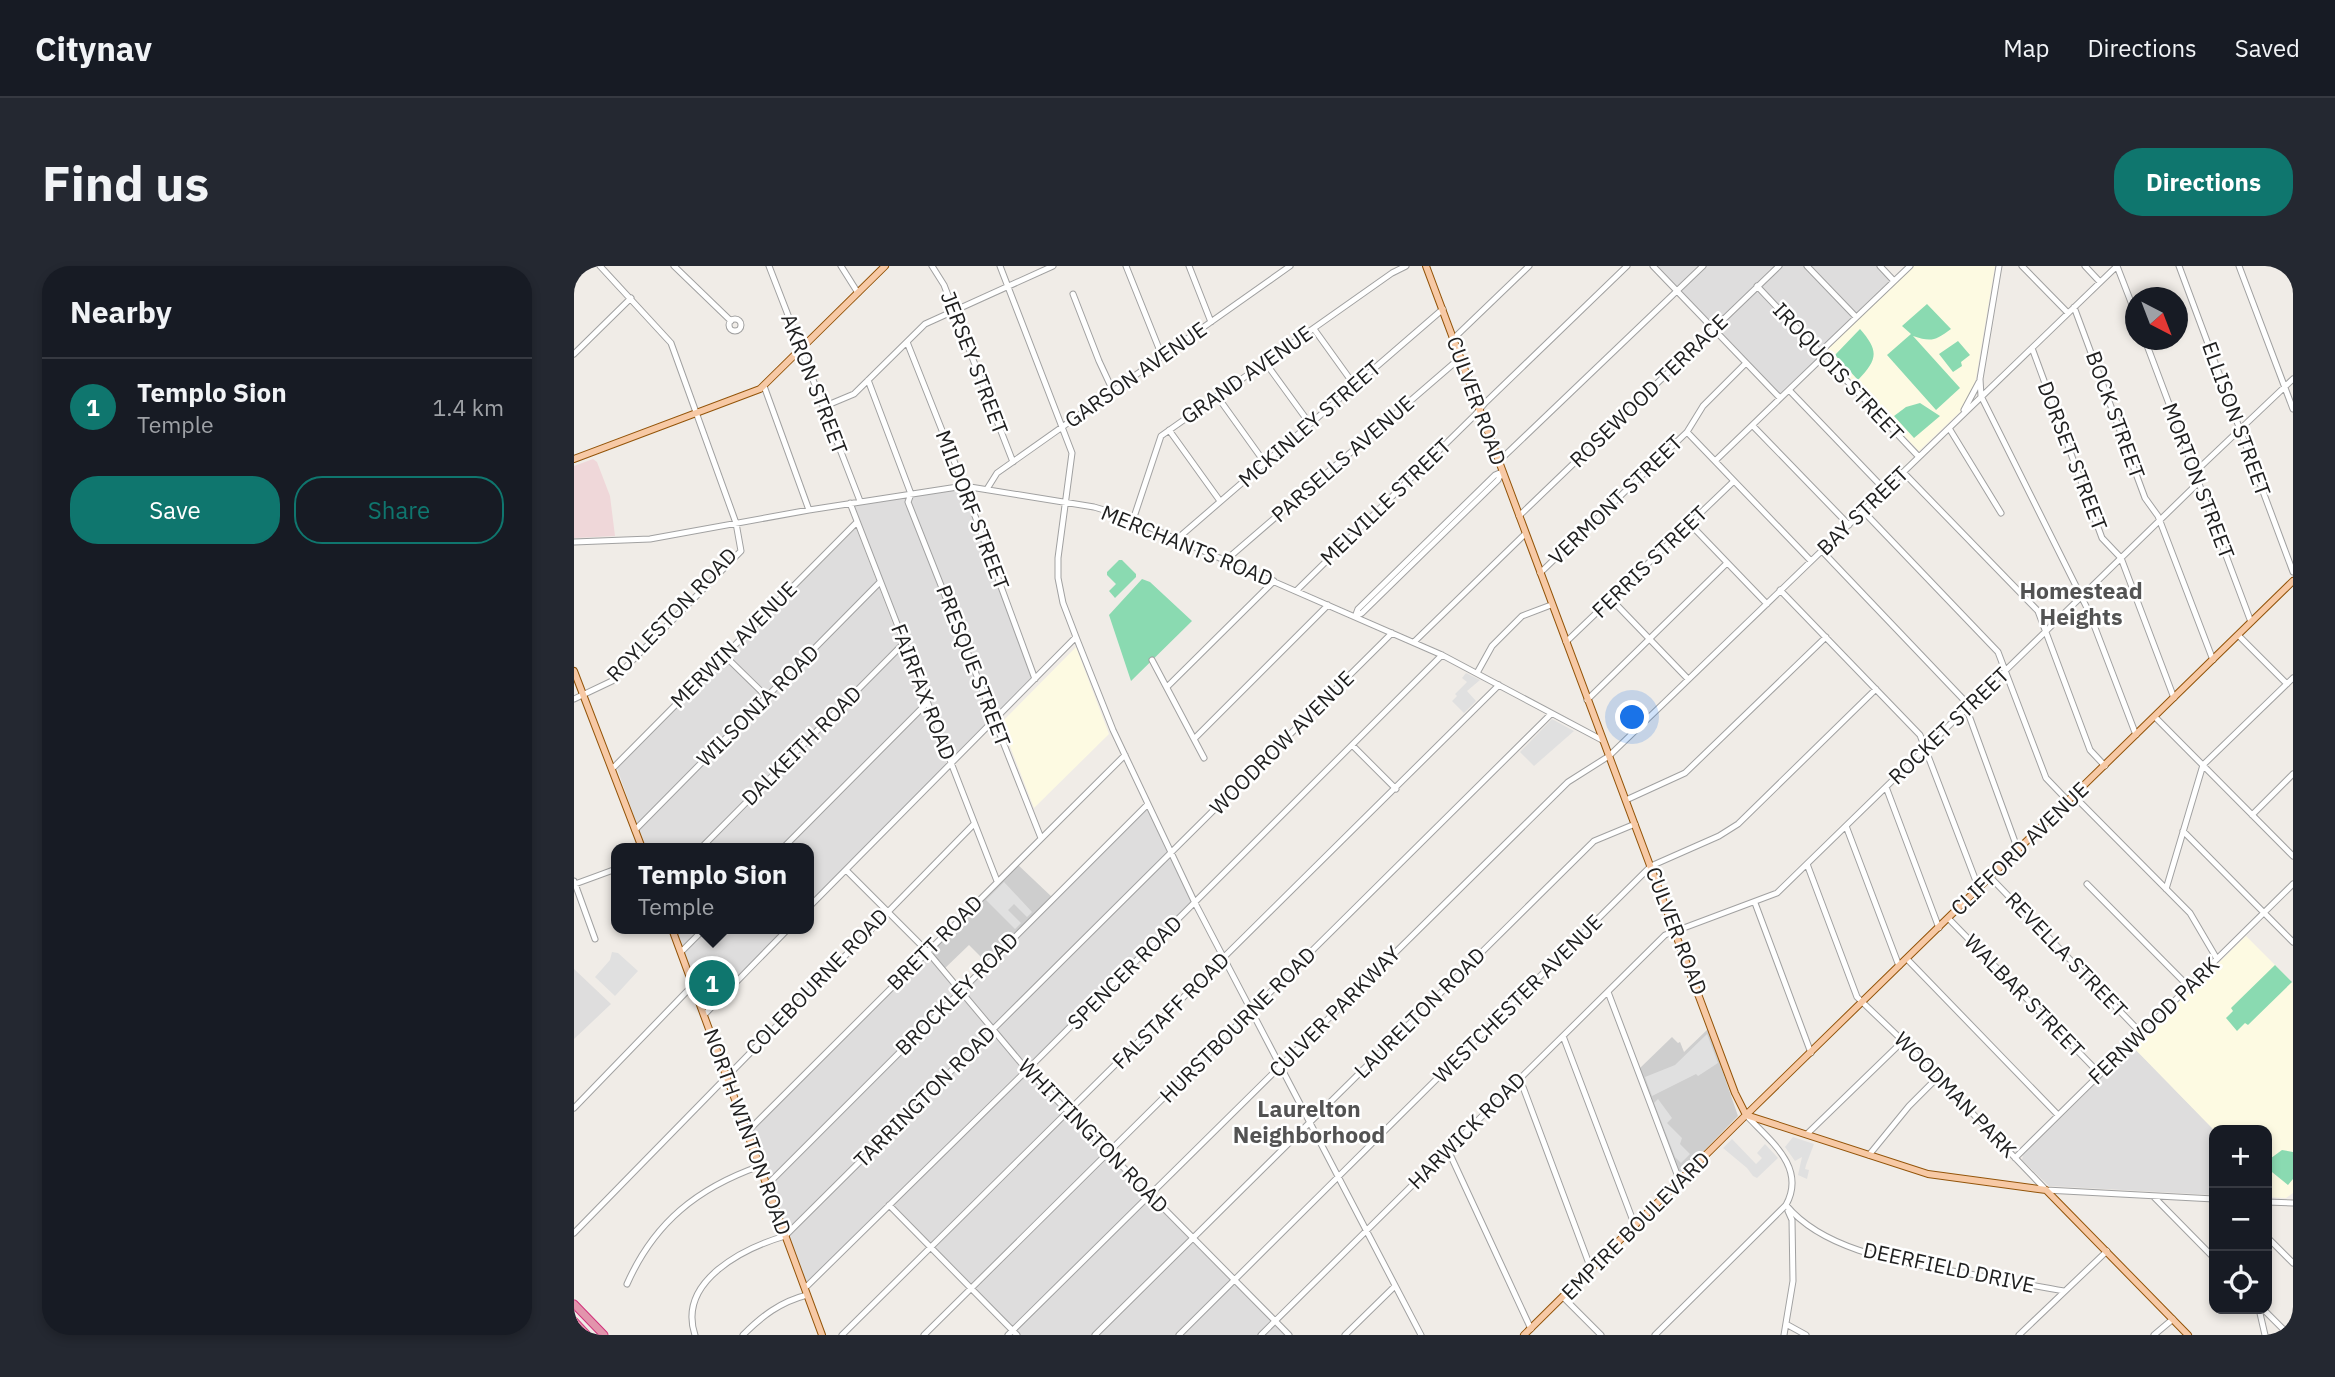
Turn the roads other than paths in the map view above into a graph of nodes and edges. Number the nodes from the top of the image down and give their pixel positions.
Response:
1 (600, 266) edge
2 (674, 266) edge
3 (769, 266) edge
4 (841, 266) edge
5 (885, 266) edge
6 (932, 266) edge
7 (1000, 266) edge
8 (1054, 266) edge
9 (1126, 266) edge
10 (1189, 266) edge
11 (1406, 266) edge
12 (1426, 266) edge
13 (1529, 266) edge
14 (1626, 266) edge
15 (1653, 266) edge
16 (1703, 266) edge
17 (1779, 266) edge
18 (1807, 266) edge
19 (1880, 266) edge
20 (1910, 266) edge
21 (1999, 266) edge
22 (2022, 266) edge
23 (2085, 266) edge
24 (2117, 266) edge
25 (2179, 266) edge
26 (2239, 266) edge
27 (1288, 267) edge
28 (1894, 281) junction
29 (2100, 282) junction
30 (1757, 286) junction
31 (1008, 287) junction
32 (2125, 287) edge
33 (1678, 291) junction
34 (858, 293) junction
35 (1073, 294) dead end
36 (631, 298) junction
37 (2074, 307) junction
38 (1443, 309) junction
39 (955, 312) junction
40 (2068, 313) junction
41 (1856, 317) junction
42 (730, 321) dead end
43 (1211, 322) junction
44 (1314, 328) junction
45 (1713, 329) junction
46 (1453, 339) junction
47 (907, 342) junction
48 (2032, 348) junction
49 (801, 349) junction
50 (2149, 350) edge
51 (574, 354) edge
52 (1821, 355) junction
53 (1162, 356) junction
54 (1460, 358) junction
55 (1265, 362) junction
56 (1746, 363) junction
57 (1980, 379) junction
58 (2293, 379) edge
59 (868, 380) junction
60 (1355, 386) junction
61 (764, 387) junction
62 (2285, 387) junction
63 (1789, 390) junction
64 (1113, 391) junction
65 (1217, 396) junction
66 (1981, 396) junction
67 (1780, 398) junction
68 (823, 407) junction
69 (1479, 409) junction
70 (2293, 409) edge
71 (697, 414) junction
72 (1957, 420) junction
73 (1310, 424) junction
74 (1753, 426) junction
75 (1063, 427) junction
76 (1949, 428) junction
77 (1169, 430) junction
78 (2240, 430) junction
79 (1687, 432) junction
80 (1919, 457) junction
81 (574, 459) edge
82 (1499, 461) junction
83 (1715, 461) junction
84 (1013, 462) junction
85 (1265, 463) junction
86 (1503, 472) junction
87 (1903, 472) junction
88 (2194, 473) junction
89 (1734, 481) junction
90 (2198, 484) junction
91 (964, 486) junction
92 (986, 489) junction
93 (1885, 490) junction
94 (911, 494) junction
95 (1220, 501) junction
96 (860, 502) junction
97 (1066, 502) junction
98 (850, 503) junction
99 (809, 510) junction
100 (1863, 511) junction
101 (2001, 513) dead end
102 (1518, 516) junction
103 (1133, 520) junction
104 (2160, 520) junction
105 (857, 522) junction
106 (736, 523) junction
107 (1689, 524) junction
108 (1849, 525) junction
109 (1525, 534) junction
110 (1177, 539) junction
111 (574, 542) edge
112 (1822, 551) junction
113 (2121, 558) junction
114 (1226, 560) junction
115 (1811, 561) junction
116 (1727, 563) junction
117 (2293, 572) edge
118 (1540, 573) junction
119 (880, 582) junction
120 (1274, 582) junction
121 (2292, 585) edge
122 (1780, 590) junction
123 (1296, 591) junction
124 (2082, 597) junction
125 (1611, 599) junction
126 (1766, 604) junction
127 (1328, 605) junction
128 (1551, 605) junction
129 (1355, 617) junction
130 (2251, 622) junction
131 (2046, 632) junction
132 (1392, 633) junction
133 (2238, 635) junction
134 (1076, 637) junction
135 (1826, 637) junction
136 (1650, 639) junction
137 (1414, 642) junction
138 (1566, 642) junction
139 (904, 643) junction
140 (1443, 654) junction
141 (724, 655) junction
142 (1153, 660) dead end
143 (2213, 660) junction
144 (574, 671) edge
145 (2006, 671) junction
146 (1477, 673) junction
147 (2293, 678) edge
148 (1035, 679) junction
149 (1688, 679) junction
150 (2287, 684) junction
151 (1500, 685) junction
152 (1167, 687) junction
153 (1875, 689) junction
154 (583, 693) junction
155 (767, 697) junction
156 (2174, 698) junction
157 (574, 699) edge
158 (1587, 700) junction
159 (927, 702) junction
160 (1967, 708) junction
161 (1551, 714) junction
162 (2155, 716) junction
163 (994, 720) junction
164 (2136, 735) junction
165 (1194, 739) junction
166 (1602, 740) junction
167 (1352, 745) junction
168 (1926, 748) junction
169 (1125, 755) junction
170 (1609, 756) junction
171 (1204, 758) dead end
172 (951, 764) junction
173 (2203, 765) junction
174 (2105, 766) junction
175 (612, 769) junction
176 (2293, 774) edge
177 (1886, 787) junction
178 (1396, 789) junction
179 (2071, 799) junction
180 (1626, 800) junction
181 (1148, 804) junction
182 (2252, 815) junction
183 (974, 824) junction
184 (1635, 824) junction
185 (1846, 826) junction
186 (635, 830) junction
187 (2183, 831) junction
188 (1041, 838) junction
189 (640, 843) edge
190 (706, 843) edge
191 (788, 843) edge
192 (2018, 850) junction
193 (1171, 853) junction
194 (2293, 856) edge
195 (1807, 863) junction
196 (1651, 866) junction
197 (846, 870) junction
198 (611, 871) edge
199 (1990, 877) junction
200 (997, 881) junction
201 (575, 883) edge
202 (2087, 884) dead end
203 (2293, 884) edge
204 (1979, 889) junction
205 (2166, 889) junction
206 (814, 902) edge
207 (1195, 903) junction
208 (1755, 903) junction
209 (887, 911) junction
210 (2264, 913) junction
211 (1948, 918) junction
212 (1939, 928) junction
213 (1675, 930) junction
214 (674, 934) edge
215 (699, 934) edge
216 (783, 934) edge
217 (595, 939) dead end
218 (2293, 942) edge
219 (927, 951) junction
220 (681, 952) junction
221 (1225, 958) junction
222 (1906, 959) junction
223 (2217, 959) junction
224 (1899, 966) junction
225 (693, 985) junction
226 (2189, 987) junction
227 (960, 990) junction
228 (1608, 992) junction
229 (1862, 1003) junction
230 (1252, 1011) junction
231 (704, 1015) junction
232 (993, 1030) junction
233 (2142, 1034) junction
234 (1563, 1036) junction
235 (1903, 1041) junction
236 (1811, 1053) junction
237 (1281, 1066) junction
238 (1027, 1070) junction
239 (2100, 1074) junction
240 (727, 1075) junction
241 (1938, 1077) junction
242 (1520, 1079) junction
243 (574, 1108) edge
244 (1068, 1112) junction
245 (1746, 1115) junction
246 (2058, 1115) junction
247 (1310, 1123) junction
248 (747, 1132) junction
249 (1807, 1134) junction
250 (1448, 1150) junction
251 (1108, 1153) junction
252 (1869, 1155) junction
253 (2015, 1158) junction
254 (760, 1166) junction
255 (1338, 1177) junction
256 (1680, 1182) junction
257 (767, 1185) junction
258 (2046, 1190) junction
259 (1150, 1195) junction
260 (2154, 1196) junction
261 (2209, 1199) edge
262 (2291, 1201) edge
263 (2272, 1202) edge
264 (889, 1205) junction
265 (1786, 1205) junction
266 (1635, 1226) junction
267 (1366, 1231) junction
268 (574, 1233) edge
269 (785, 1236) junction
270 (1192, 1238) junction
271 (2272, 1242) edge
272 (931, 1248) junction
273 (2107, 1251) junction
274 (2209, 1253) edge
275 (2293, 1264) edge
276 (1591, 1269) junction
277 (1234, 1280) junction
278 (627, 1284) dead end
279 (1395, 1286) junction
280 (971, 1288) junction
281 (806, 1291) junction
282 (2064, 1291) junction
283 (1563, 1297) junction
284 (574, 1304) edge
285 (2262, 1314) edge
286 (2266, 1314) edge
287 (2172, 1319) junction
288 (574, 1321) edge
289 (1275, 1321) junction
290 (1786, 1324) junction
291 (1531, 1329) junction
292 (1012, 1334) edge
293 (587, 1335) edge
294 (604, 1335) edge
295 (695, 1335) edge
296 (743, 1335) edge
297 (822, 1335) edge
298 (842, 1335) edge
299 (924, 1335) edge
300 (1094, 1335) edge
301 (1179, 1335) edge
302 (1261, 1335) edge
303 (1289, 1335) edge
304 (1345, 1335) edge
305 (1421, 1335) edge
306 (1524, 1335) edge
307 (1601, 1335) edge
308 (1655, 1335) edge
309 (1784, 1335) edge
310 (1806, 1335) edge
311 (2020, 1335) edge
312 (2154, 1335) edge
313 (2188, 1335) edge
314 (2265, 1335) edge
315 (2289, 1335) edge

1 - 36 street
2 - 42 street
3 - 49 street, AKRON STREET
4 - 34 street
5 - 34 main road
6 - 39 street, JERSEY STREET
7 - 31 street
8 - 31 street
9 - 53 street
10 - 43 street
11 - 44 street, GRAND AVENUE
12 - 38 main road, CULVER ROAD
13 - 46 street
14 - 69 street, MELVILLE STREET
15 - 33 street
16 - 33 street
17 - 30 street, ROSEWOOD TERRACE
18 - 41 street
19 - 28 street
20 - 28 street
21 - 57 street
22 - 40 street
23 - 29 street
24 - 29 street, BAY STREET
24 - 32 street
25 - 78 street, ELLISON STREET
26 - 62 street
27 - 43 street, GARSON AVENUE
28 - 41 street
29 - 37 street, BAY STREET
30 - 45 street, ROSEWOOD TERRACE
30 - 52 street, IROQUOIS STREET
31 - 39 street
31 - 75 street
33 - 45 street
33 - 82 street
34 - 49 main road
35 - 64 street
36 - 51 street
36 - 71 street
37 - 40 street, BAY STREET
37 - 104 street, BOCK STREET
38 - 46 main road, CULVER ROAD
38 - 60 street, MCKINLEY STREET
39 - 47 street
39 - 84 street, JERSEY STREET
40 - 48 street, BAY STREET
41 - 52 street
43 - 53 street, GARSON AVENUE
44 - 55 street, GRAND AVENUE
44 - 60 street
45 - 56 street
45 - 102 street, ROSEWOOD TERRACE
46 - 54 main road, CULVER ROAD
47 - 59 street
47 - 91 street, MILDORF STREET
48 - 66 street, BAY STREET
48 - 113 street, DORSET STREET
49 - 61 main road
49 - 68 street, AKRON STREET
50 - 88 street, MORTON STREET
52 - 63 street
52 - 80 street, IROQUOIS STREET
53 - 64 street, GARSON AVENUE
54 - 69 main road, CULVER ROAD
54 - 114 street, PARSELLS AVENUE
55 - 65 street, GRAND AVENUE
55 - 73 street
56 - 67 street
56 - 79 street, VERMONT STREET
57 - 66 street
57 - 72 street
58 - 62 street
59 - 68 street
59 - 94 street, PRESQUE STREET
60 - 73 street, MCKINLEY STREET
61 - 71 main road
61 - 99 street
62 - 70 street
62 - 78 street
63 - 67 street
63 - 93 street
64 - 75 street, GARSON AVENUE
65 - 77 street, GRAND AVENUE
65 - 85 street
66 - 72 street, BAY STREET
66 - 124 street
67 - 74 street
68 - 96 street, AKRON STREET
69 - 82 main road, CULVER ROAD
69 - 123 street, MELVILLE STREET
71 - 81 main road
71 - 106 street
72 - 76 street, BAY STREET
73 - 85 street, MCKINLEY STREET
74 - 83 street
74 - 108 street
75 - 84 street, GARSON AVENUE
75 - 97 street
76 - 80 street, BAY STREET
76 - 101 street
77 - 95 street
77 - 103 street, GRAND AVENUE
78 - 88 street
78 - 117 street, ELLISON STREET
79 - 83 street
79 - 118 street, VERMONT STREET
80 - 87 street, BAY STREET
82 - 86 main road, CULVER ROAD
83 - 89 street
84 - 92 street, GARSON AVENUE
85 - 95 street, MCKINLEY STREET
86 - 102 main road, CULVER ROAD
86 - 129 street
87 - 93 street, BAY STREET
87 - 131 street
88 - 90 street, MORTON STREET
89 - 107 street, FERRIS STREET
89 - 115 street
90 - 104 street, ROCKET STREET
90 - 130 street, MORTON STREET
91 - 92 street, MERCHANTS ROAD
91 - 94 street, MERCHANTS ROAD
91 - 148 street, MILDORF STREET
92 - 97 street, MERCHANTS ROAD
93 - 100 street, BAY STREET
94 - 96 street, MERCHANTS ROAD
94 - 163 street, PRESQUE STREET
95 - 110 street, MCKINLEY STREET
96 - 98 street, MERCHANTS ROAD
97 - 103 street, MERCHANTS ROAD
97 - 134 street
98 - 99 street, MERCHANTS ROAD
98 - 105 street, FAIRFAX ROAD
99 - 106 street, MERCHANTS ROAD
100 - 108 street, BAY STREET
100 - 145 street
102 - 109 main road, CULVER ROAD
103 - 110 street, MERCHANTS ROAD
104 - 113 street, ROCKET STREET
104 - 143 street, BOCK STREET
105 - 119 street, FAIRFAX ROAD
105 - 141 street, MERWIN AVENUE
106 - 111 street, MERCHANTS ROAD
106 - 154 street, ROYLESTON ROAD
107 - 116 street
107 - 125 street, FERRIS STREET
108 - 112 street, BAY STREET
109 - 118 main road, CULVER ROAD
109 - 137 street
110 - 114 street, MERCHANTS ROAD
112 - 115 street, BAY STREET
112 - 160 street
113 - 124 street, ROCKET STREET
113 - 156 street, DORSET STREET
114 - 120 street, MERCHANTS ROAD
115 - 122 street, BAY STREET
116 - 126 street
116 - 136 street
118 - 128 main road, CULVER ROAD
119 - 139 street, FAIRFAX ROAD
119 - 155 street, WILSONIA ROAD
120 - 123 street, MERCHANTS ROAD
120 - 152 street
121 - 130 main road, CLIFFORD AVENUE
122 - 126 street, BAY STREET
122 - 135 street
123 - 127 street, MERCHANTS ROAD
124 - 131 street, ROCKET STREET
124 - 164 street
125 - 136 street
125 - 138 street, FERRIS STREET
126 - 149 street, BAY STREET
127 - 129 street, MERCHANTS ROAD
127 - 165 street
128 - 138 main road, CULVER ROAD
128 - 146 street
129 - 132 street, MERCHANTS ROAD
130 - 133 main road, CLIFFORD AVENUE
131 - 145 street, ROCKET STREET
131 - 174 street
132 - 137 street, MERCHANTS ROAD
132 - 193 street, WOODROW AVENUE
133 - 143 main road, CLIFFORD AVENUE
133 - 150 street
134 - 148 street
134 - 169 street
135 - 153 street
135 - 180 street
136 - 149 street
136 - 158 street
137 - 140 street, MERCHANTS ROAD
138 - 158 main road, CULVER ROAD
139 - 159 street, FAIRFAX ROAD
139 - 190 street, DALKEITH ROAD
140 - 146 street, MERCHANTS ROAD
140 - 167 street, SPENCER ROAD
141 - 155 street
141 - 175 street, MERWIN AVENUE
142 - 152 street
143 - 156 main road, CLIFFORD AVENUE
144 - 154 main road
145 - 160 street, ROCKET STREET
145 - 179 street
146 - 151 street, MERCHANTS ROAD
147 - 150 street
148 - 163 street
149 - 170 street, BAY STREET
150 - 173 street
151 - 161 street, MERCHANTS ROAD
151 - 178 street, FALSTAFF ROAD
152 - 165 street
153 - 168 street
153 - 196 street, WESTCHESTER AVENUE
154 - 157 street
154 - 175 main road
155 - 186 street, WILSONIA ROAD
156 - 162 main road, CLIFFORD AVENUE
158 - 166 main road, CULVER ROAD
159 - 172 street, FAIRFAX ROAD
159 - 191 street
160 - 168 street, ROCKET STREET
160 - 192 street
161 - 166 street, MERCHANTS ROAD
161 - 230 street, HURSTBOURNE ROAD
162 - 164 main road, CLIFFORD AVENUE
162 - 173 street
163 - 172 street
163 - 188 street, PRESQUE STREET
164 - 174 main road, CLIFFORD AVENUE
165 - 171 street
166 - 170 main road, CULVER ROAD
167 - 178 street
167 - 207 street, SPENCER ROAD
168 - 177 street, ROCKET STREET
168 - 204 street
169 - 181 street
169 - 188 street, BRETT ROAD
170 - 180 main road, CULVER ROAD
170 - 237 street, CULVER PARKWAY
172 - 183 street, FAIRFAX ROAD
172 - 197 street
173 - 182 street
173 - 187 street
174 - 179 main road, CLIFFORD AVENUE
175 - 186 main road
176 - 182 street
177 - 185 street, ROCKET STREET
177 - 212 street
178 - 221 street, FALSTAFF ROAD
179 - 192 main road, CLIFFORD AVENUE
179 - 205 street
180 - 184 main road, CULVER ROAD
181 - 193 street
181 - 227 street, BROCKLEY ROAD
182 - 194 street
183 - 200 street, FAIRFAX ROAD
183 - 209 street, COLEBOURNE ROAD
184 - 196 main road, CULVER ROAD
184 - 247 street, LAURELTON ROAD
185 - 195 street, ROCKET STREET
185 - 224 street
186 - 189 main road
187 - 205 street
187 - 210 street
188 - 200 street, BRETT ROAD
192 - 199 main road, CLIFFORD AVENUE
193 - 207 street
193 - 232 street, TARRINGTON ROAD
195 - 208 street, ROCKET STREET
195 - 229 street
196 - 213 main road, CULVER ROAD
196 - 255 street, WESTCHESTER AVENUE
197 - 206 street
197 - 209 street, WHITTINGTON ROAD
198 - 201 street
199 - 204 main road, CLIFFORD AVENUE
199 - 233 street, REVELLA STREET
200 - 219 street, BRETT ROAD
201 - 217 street
202 - 226 street
203 - 210 street, FERNWOOD PARK
204 - 211 main road, CLIFFORD AVENUE
205 - 223 street
207 - 221 street
207 - 238 street, SPENCER ROAD
208 - 213 street, ROCKET STREET
208 - 236 street
209 - 219 street, WHITTINGTON ROAD
209 - 240 street, COLEBOURNE ROAD
210 - 218 street
210 - 223 street, FERNWOOD PARK
211 - 212 main road, CLIFFORD AVENUE
211 - 239 street, WALBAR STREET
212 - 222 main road, CLIFFORD AVENUE
213 - 228 street, HARWICK ROAD
213 - 245 main road, CULVER ROAD
214 - 220 main road, NORTH WINTON ROAD
215 - 220 street
216 - 231 street
219 - 227 street, WHITTINGTON ROAD
219 - 248 street, BRETT ROAD
220 - 225 main road, NORTH WINTON ROAD
221 - 230 street
221 - 244 street, FALSTAFF ROAD
222 - 224 main road, CLIFFORD AVENUE
222 - 246 street
223 - 226 street, FERNWOOD PARK
224 - 229 main road, CLIFFORD AVENUE
225 - 231 main road, NORTH WINTON ROAD
225 - 243 street
226 - 233 street, FERNWOOD PARK
227 - 232 street, WHITTINGTON ROAD
227 - 257 street, BROCKLEY ROAD
228 - 234 street, HARWICK ROAD
228 - 256 street
229 - 235 street, WOODMAN PARK
229 - 236 main road, CLIFFORD AVENUE
230 - 237 street
230 - 251 street, HURSTBOURNE ROAD
231 - 240 main road, NORTH WINTON ROAD
232 - 238 street, WHITTINGTON ROAD
232 - 269 street, TARRINGTON ROAD
233 - 239 street, FERNWOOD PARK
234 - 242 street, HARWICK ROAD
234 - 266 street
235 - 241 street, WOODMAN PARK
235 - 249 street
236 - 245 main road, CLIFFORD AVENUE
237 - 247 street
237 - 259 street, CULVER PARKWAY
238 - 244 street, WHITTINGTON ROAD
238 - 264 street, SPENCER ROAD
239 - 246 street, FERNWOOD PARK
240 - 248 main road, NORTH WINTON ROAD
240 - 268 street, COLEBOURNE ROAD
241 - 252 street
241 - 253 street, WOODMAN PARK
242 - 250 street, HARWICK ROAD
242 - 276 street
244 - 251 street, WHITTINGTON ROAD
244 - 272 street, FALSTAFF ROAD
245 - 249 main road
245 - 256 main road, EMPIRE BOULEVARD
245 - 265 street
246 - 253 street, FERNWOOD PARK
247 - 255 street
247 - 270 street, LAURELTON ROAD
248 - 254 main road, NORTH WINTON ROAD
249 - 252 main road
250 - 267 street, HARWICK ROAD
250 - 291 street
251 - 259 street, WHITTINGTON ROAD
251 - 280 street, HURSTBOURNE ROAD
252 - 258 main road
253 - 258 street, WOODMAN PARK
254 - 257 main road, NORTH WINTON ROAD
254 - 278 street
255 - 267 street
255 - 277 street, WESTCHESTER AVENUE
256 - 266 main road, EMPIRE BOULEVARD
257 - 269 main road, NORTH WINTON ROAD
258 - 260 street
258 - 273 main road
259 - 270 street, WHITTINGTON ROAD
259 - 292 street, CULVER PARKWAY
260 - 261 street
260 - 274 street
262 - 263 street
264 - 272 street
264 - 281 street, SPENCER ROAD
265 - 282 street, DEERFIELD DRIVE
265 - 290 street
265 - 308 street
266 - 276 main road, EMPIRE BOULEVARD
267 - 279 street
267 - 289 street, HARWICK ROAD
269 - 281 main road, NORTH WINTON ROAD
269 - 295 street, TARRINGTON ROAD
270 - 277 street, WHITTINGTON ROAD
270 - 300 street, LAURELTON ROAD
271 - 275 street
272 - 280 street
272 - 298 street, FALSTAFF ROAD
273 - 282 street
273 - 287 main road
276 - 283 main road, EMPIRE BOULEVARD
277 - 289 street, WHITTINGTON ROAD
277 - 301 street, WESTCHESTER AVENUE
279 - 304 street
279 - 305 street
280 - 292 street
280 - 299 street, HURSTBOURNE ROAD
281 - 296 street
281 - 297 main road, NORTH WINTON ROAD
282 - 311 street
283 - 291 main road, EMPIRE BOULEVARD
283 - 307 street
284 - 294 highway
285 - 314 street
286 - 315 street
287 - 312 street
287 - 313 main road
288 - 293 highway
289 - 302 street, HARWICK ROAD
289 - 303 street, WHITTINGTON ROAD
290 - 309 street
290 - 310 street
291 - 306 main road, EMPIRE BOULEVARD

